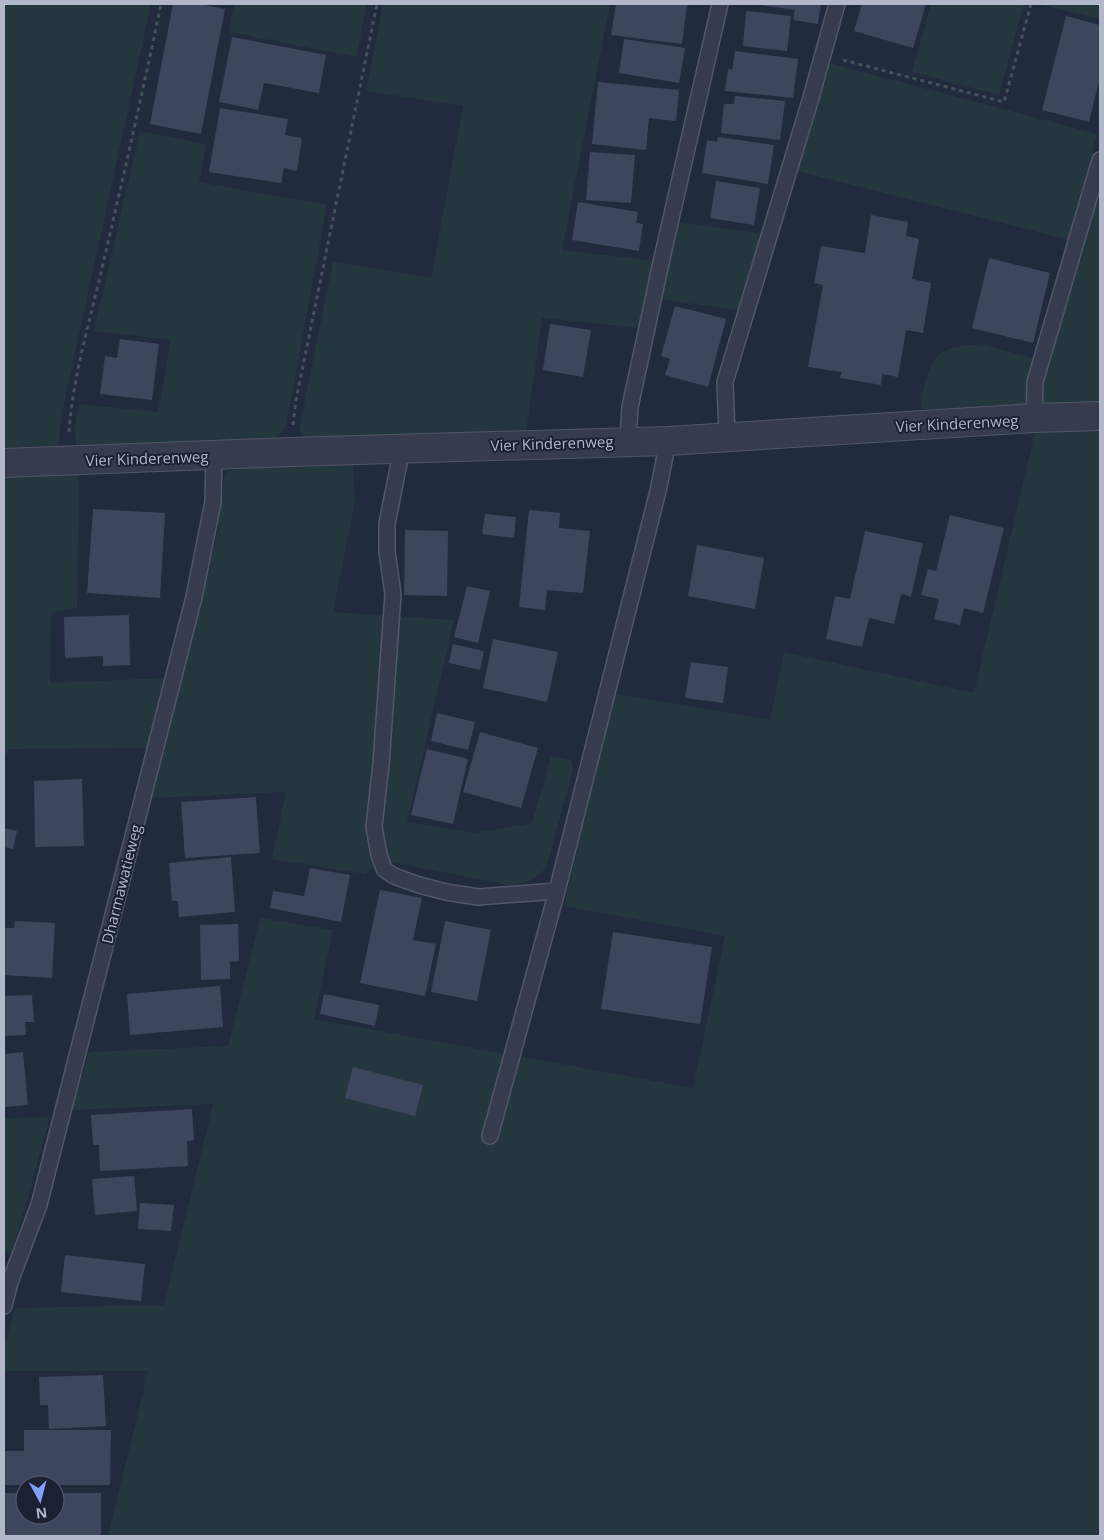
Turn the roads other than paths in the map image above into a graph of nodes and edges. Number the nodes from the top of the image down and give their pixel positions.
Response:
1 (720, 4) edge
2 (837, 4) edge
3 (1100, 160) edge
4 (1100, 416) edge
5 (1034, 418) junction
6 (727, 436) junction
7 (668, 440) junction
8 (628, 441) junction
9 (402, 448) junction
10 (214, 455) junction
11 (4, 463) edge
12 (557, 891) junction
13 (490, 1136) dead end
14 (4, 1306) edge

1 - 8 lane
2 - 6 lane
3 - 5 lane
4 - 5 street, Vier Kinderenweg
5 - 6 street, Vier Kinderenweg
6 - 7 street, Vier Kinderenweg
7 - 8 street, Vier Kinderenweg
7 - 12 lane
8 - 9 street, Vier Kinderenweg
9 - 10 street, Vier Kinderenweg
9 - 12 lane
10 - 11 street, Vier Kinderenweg
10 - 14 lane, Dharmawatieweg
12 - 13 lane

